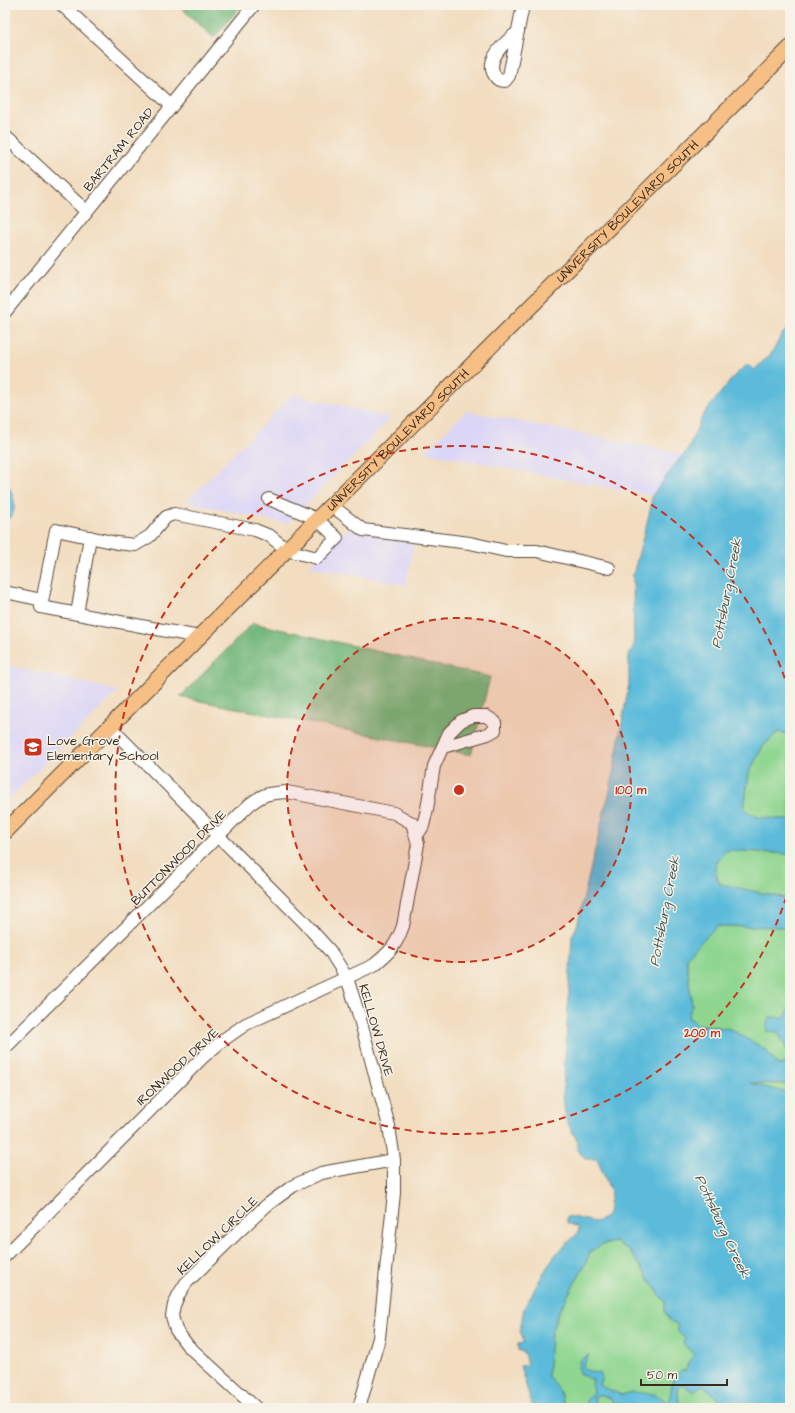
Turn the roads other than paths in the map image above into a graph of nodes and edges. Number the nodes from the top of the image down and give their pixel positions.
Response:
1 (62, 5) edge
2 (254, 5) edge
3 (523, 5) edge
4 (518, 32) dead end
5 (790, 48) edge
6 (172, 106) junction
7 (5, 136) edge
8 (86, 211) junction
9 (5, 312) edge
10 (269, 499) dead end
11 (331, 505) junction
12 (317, 519) junction
13 (90, 537) junction
14 (287, 550) junction
15 (609, 568) dead end
16 (5, 592) edge
17 (42, 600) junction
18 (77, 614) junction
19 (199, 637) junction
20 (110, 726) junction
21 (443, 746) dead end
22 (412, 823) joint
23 (5, 832) edge
24 (218, 836) junction
25 (416, 837) junction
26 (347, 978) junction
27 (5, 1048) edge
28 (394, 1160) junction
29 (5, 1256) edge
30 (256, 1408) edge
31 (358, 1408) edge

1 - 6 street
2 - 6 street, BARTRAM ROAD
3 - 4 street
5 - 11 main road, UNIVERSITY BOULEVARD SOUTH
6 - 8 street, BARTRAM ROAD
7 - 8 street
8 - 9 street, BARTRAM ROAD
10 - 12 street
11 - 12 main road, UNIVERSITY BOULEVARD SOUTH
11 - 15 street
12 - 14 main road, UNIVERSITY BOULEVARD SOUTH
12 - 14 street
13 - 14 street
13 - 17 street
13 - 18 street
14 - 19 main road, UNIVERSITY BOULEVARD SOUTH
16 - 17 street
17 - 18 street
18 - 19 street
19 - 20 main road, UNIVERSITY BOULEVARD SOUTH
20 - 23 main road, UNIVERSITY BOULEVARD SOUTH
20 - 24 street, KELLOW DRIVE
21 - 25 street
22 - 24 street, BUTTONWOOD DRIVE
22 - 25 street, IRONWOOD DRIVE
24 - 26 street, KELLOW DRIVE
24 - 27 street, BUTTONWOOD DRIVE
25 - 26 street, IRONWOOD DRIVE
26 - 28 street, KELLOW DRIVE
26 - 29 street, IRONWOOD DRIVE
28 - 30 street, KELLOW CIRCLE
28 - 31 street, KELLOW DRIVE

